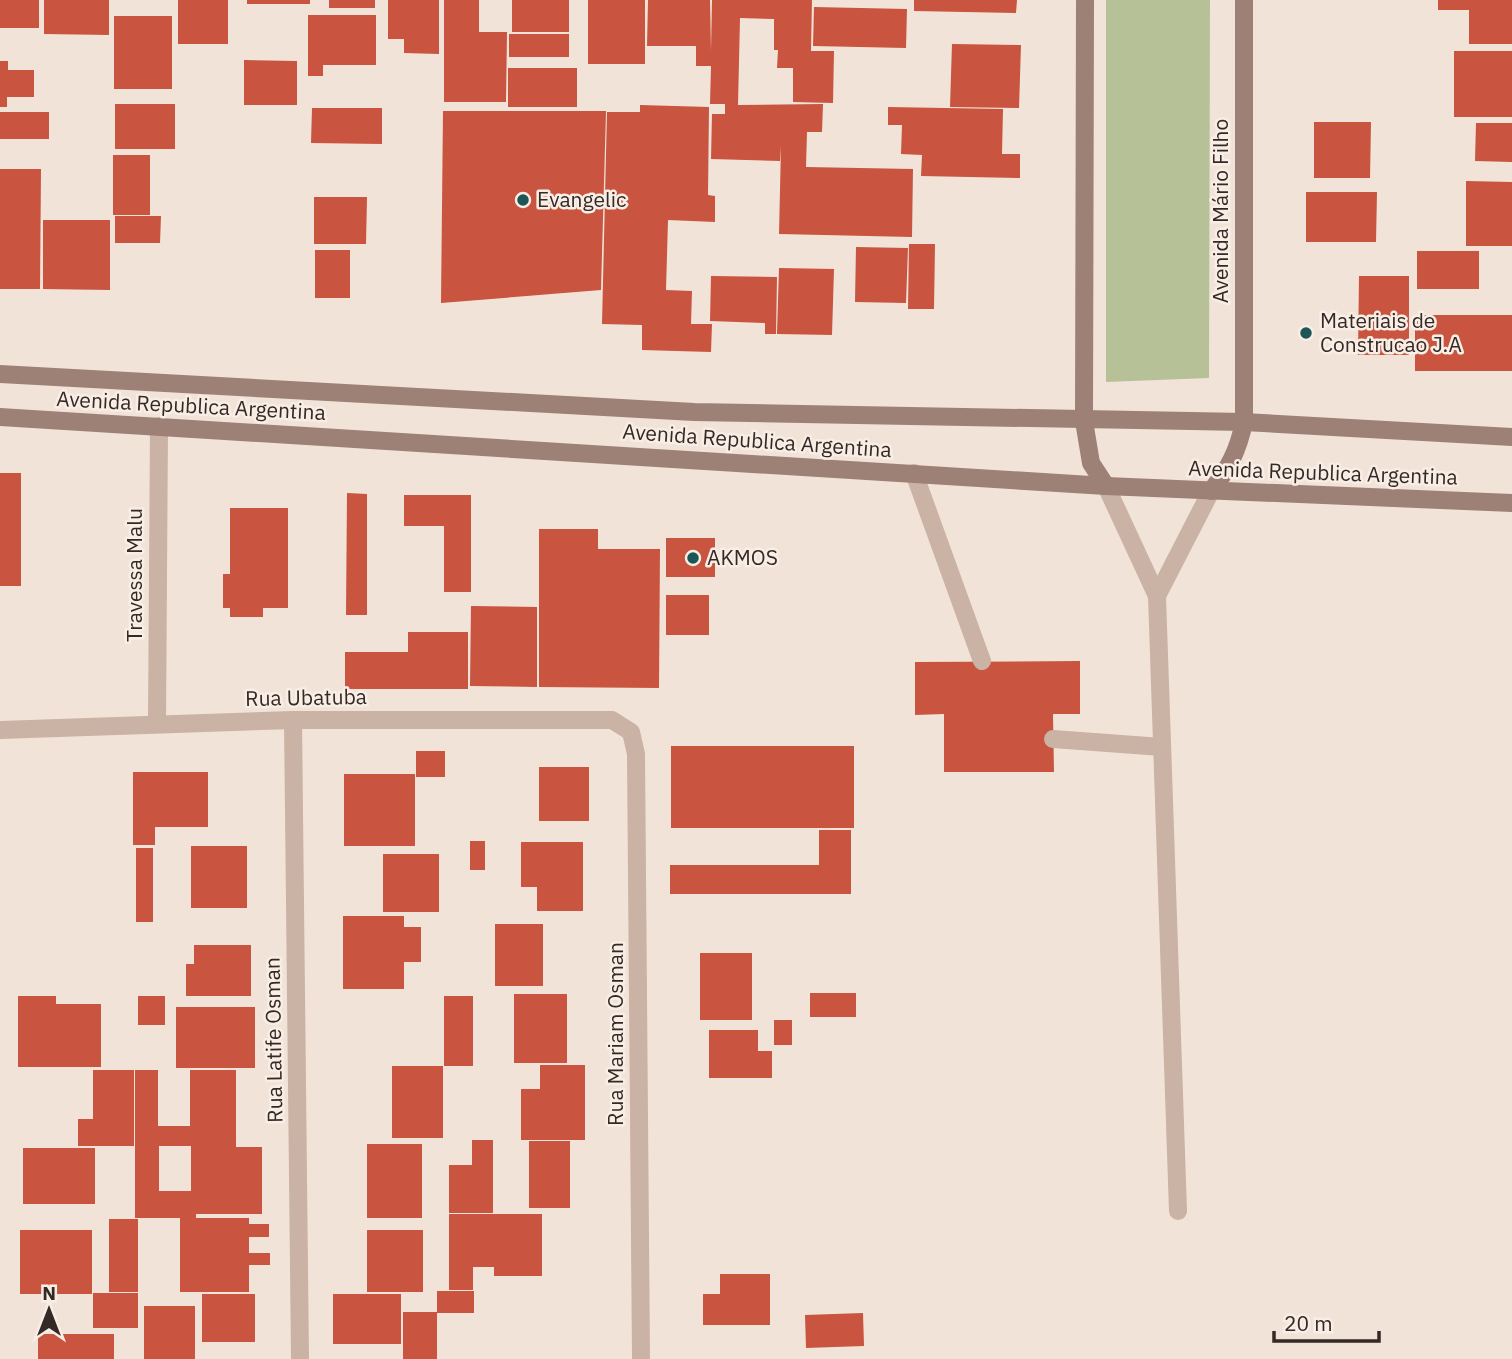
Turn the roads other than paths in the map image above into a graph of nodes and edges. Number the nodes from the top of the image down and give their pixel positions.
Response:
1 (1085, 0) edge
2 (1244, 0) edge
3 (0, 374) edge
4 (0, 417) edge
5 (1084, 421) junction
6 (1244, 422) junction
7 (159, 426) junction
8 (1512, 437) edge
9 (914, 473) junction
10 (1106, 486) junction
11 (1211, 491) junction
12 (1512, 503) edge
13 (1157, 596) junction
14 (982, 662) dead end
15 (293, 720) junction
16 (612, 720) joint
17 (157, 724) junction
18 (0, 730) edge
19 (1053, 739) dead end
20 (1162, 747) junction
21 (1178, 1211) dead end
22 (300, 1359) edge
23 (641, 1359) edge

1 - 5 main road
2 - 6 main road, Avenida Mário Filho
3 - 5 main road, Avenida Republica Argentina
4 - 7 main road, Avenida Republica Argentina
5 - 6 main road, Avenida Republica Argentina
5 - 10 main road
6 - 8 main road, Avenida Republica Argentina
6 - 11 main road, Avenida Mário Filho
7 - 9 main road, Avenida Republica Argentina
7 - 17 street, Travessa Malu
9 - 10 main road, Avenida Republica Argentina
9 - 14 street
10 - 11 main road, Avenida Republica Argentina
10 - 13 street
11 - 12 main road, Avenida Republica Argentina
11 - 13 street
13 - 20 street
15 - 16 street, Rua Ubatuba
15 - 17 street, Rua Ubatuba
15 - 22 street, Rua Latife Osman
16 - 23 street, Rua Mariam Osman
17 - 18 street, Rua Ubatuba
19 - 20 street
20 - 21 street

